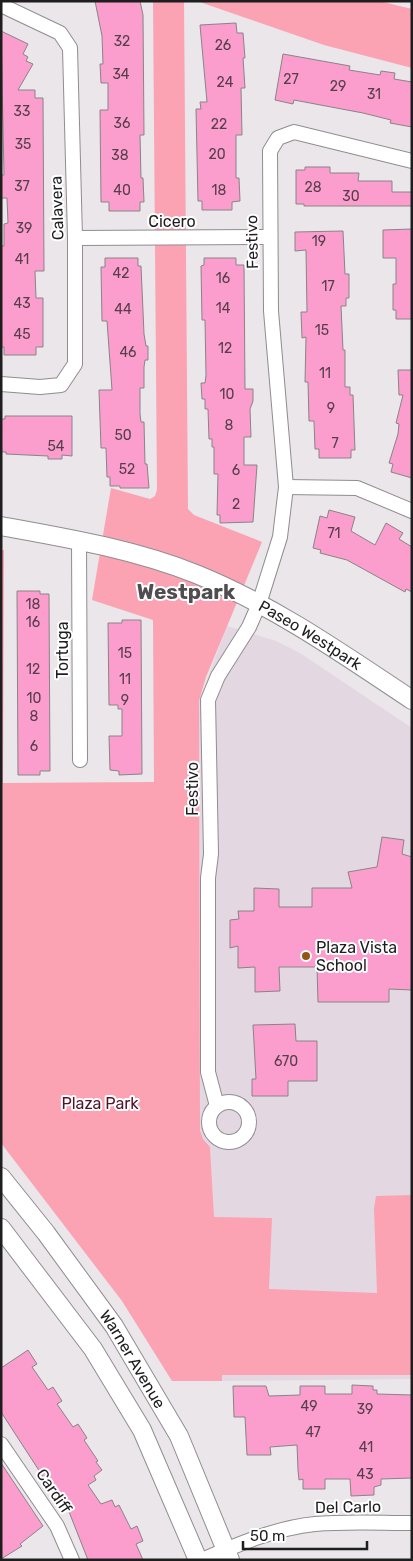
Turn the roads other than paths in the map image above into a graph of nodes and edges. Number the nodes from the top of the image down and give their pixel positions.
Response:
1 (1, 5) edge
2 (412, 162) edge
3 (269, 237) junction
4 (75, 238) junction
5 (1, 384) edge
6 (286, 486) junction
7 (412, 511) edge
8 (1, 526) edge
9 (79, 540) junction
10 (259, 604) junction
11 (412, 700) edge
12 (80, 760) dead end
13 (217, 1106) dead end
14 (2, 1179) edge
15 (1, 1228) edge
16 (1, 1444) edge
17 (412, 1523) edge
18 (228, 1554) edge
19 (72, 1560) edge
20 (198, 1560) edge
21 (202, 1560) edge

1 - 4 street, Calavera
2 - 3 street, Festivo
3 - 4 street, Cicero
3 - 6 street, Festivo
4 - 5 street, Calavera
6 - 7 street
6 - 10 street, Festivo
8 - 9 street, Paseo Westpark
9 - 10 street, Paseo Westpark
9 - 12 street, Tortuga
10 - 11 street, Paseo Westpark
10 - 13 street, Festivo
14 - 18 street, Warner Avenue
15 - 20 street, Warner Avenue
16 - 19 street, Cardiff
17 - 18 street, Del Carlo
18 - 21 street, Del Carlo

